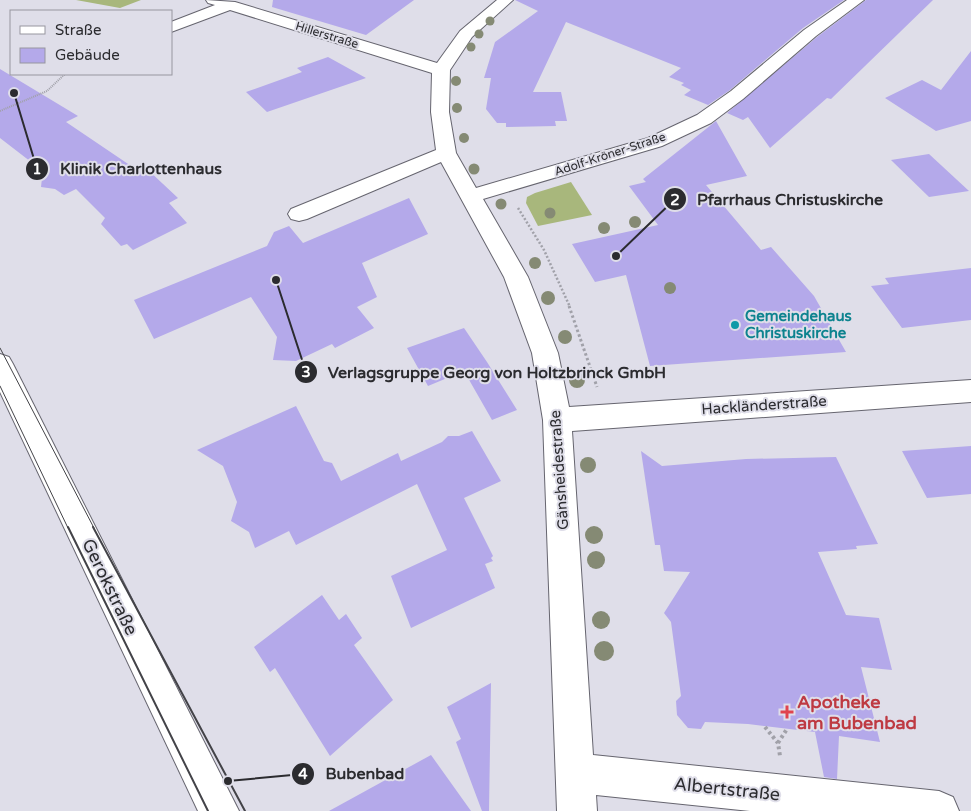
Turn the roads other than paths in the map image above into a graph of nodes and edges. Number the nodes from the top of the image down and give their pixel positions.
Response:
1 (213, 0) edge
2 (506, 0) edge
3 (858, 0) edge
4 (230, 5) junction
5 (172, 27) edge
6 (441, 70) junction
7 (446, 153) junction
8 (471, 196) junction
9 (299, 214) dead end
10 (0, 364) edge
11 (971, 391) edge
12 (557, 420) junction
13 (576, 773) junction
14 (219, 811) edge
15 (577, 811) edge
16 (939, 811) edge

1 - 4 street, Hillerstraße
2 - 6 street
3 - 8 street, Adolf-Kröner-Straße
4 - 5 street
4 - 6 street, Hillerstraße
6 - 7 street, Gänsheidestraße
7 - 8 street, Gänsheidestraße
7 - 9 street
8 - 12 street, Gänsheidestraße
10 - 14 street, Gerokstraße
11 - 12 street, Hackländerstraße
12 - 13 street, Gänsheidestraße
13 - 15 street, Gänsheidestraße
13 - 16 street, Albertstraße

